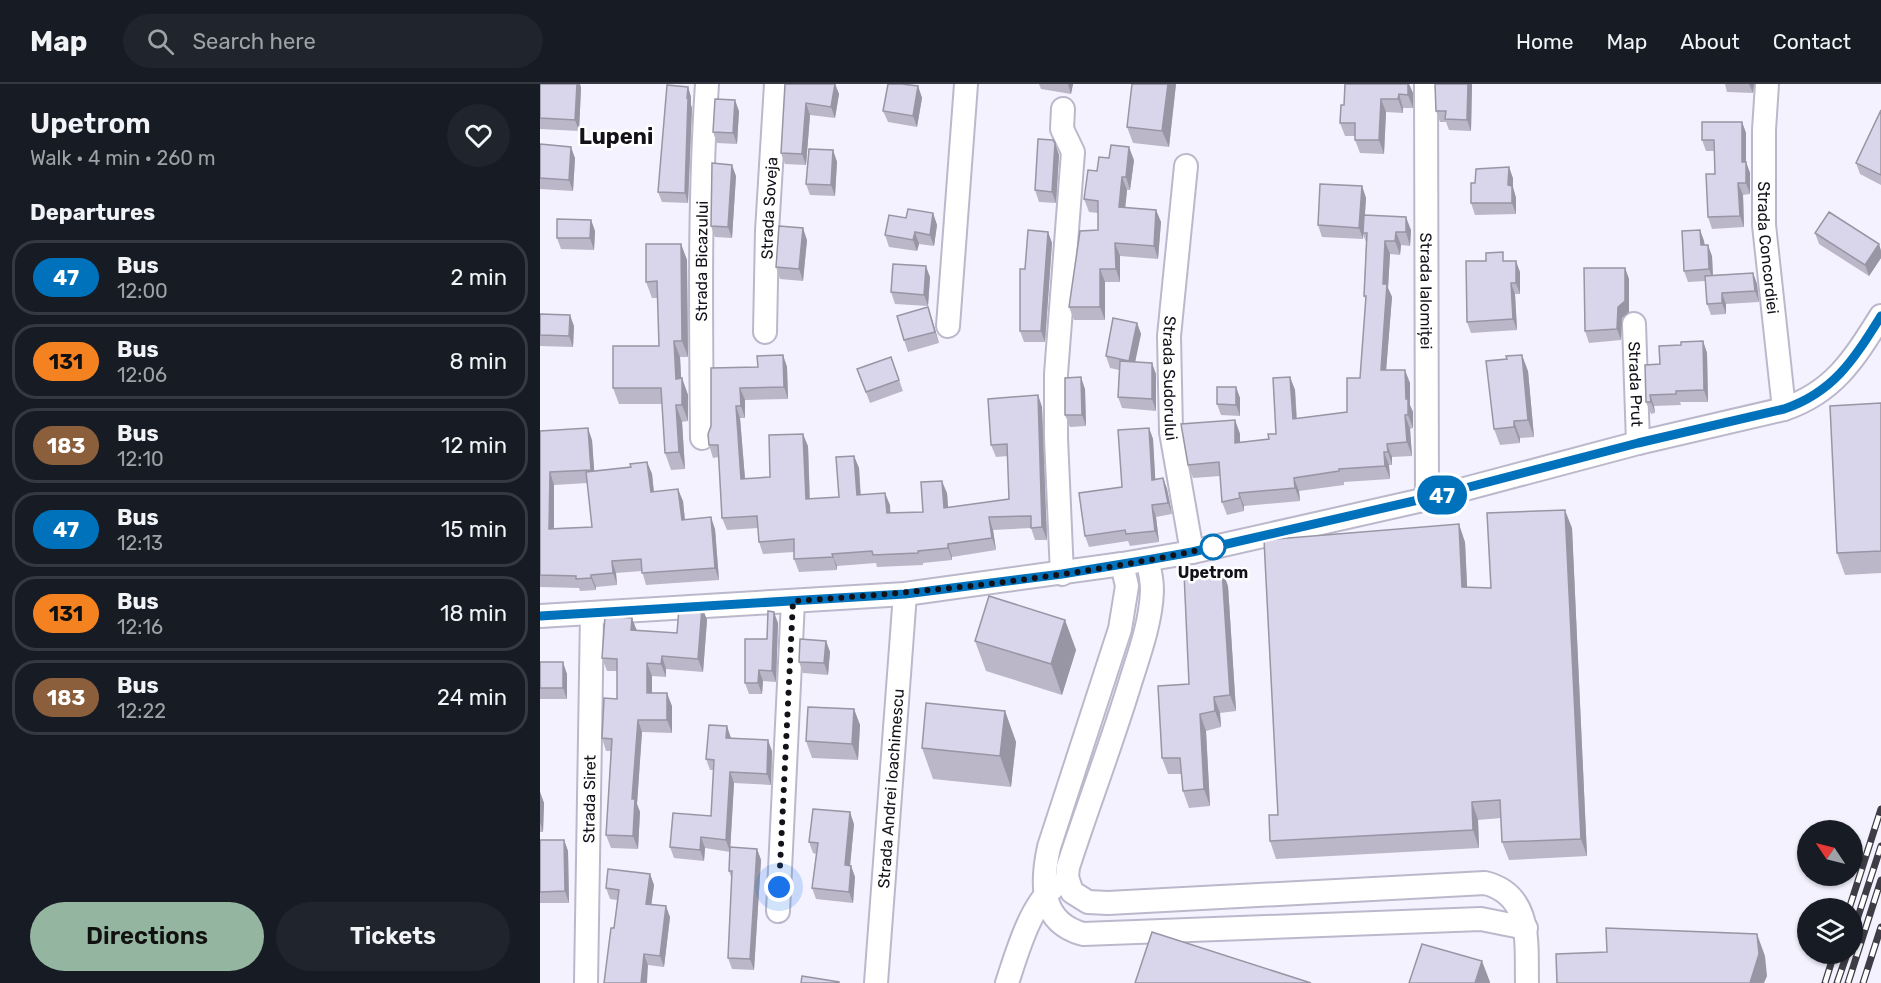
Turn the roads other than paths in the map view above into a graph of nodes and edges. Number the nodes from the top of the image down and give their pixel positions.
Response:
1 (706, 84) edge
2 (776, 84) edge
3 (966, 84) edge
4 (1426, 84) edge
5 (1767, 84) edge
6 (1063, 109) dead end
7 (1186, 166) dead end
8 (1881, 316) edge
9 (1634, 324) dead end
10 (948, 326) dead end
11 (765, 332) dead end
12 (1784, 409) junction
13 (702, 438) dead end
14 (1638, 443) junction
15 (1427, 498) junction
16 (1192, 552) junction
17 (1147, 560) junction
18 (1122, 564) junction
19 (1062, 574) junction
20 (905, 594) junction
21 (793, 601) junction
22 (592, 613) junction
23 (540, 616) edge
24 (1067, 877) junction
25 (1046, 894) junction
26 (778, 911) dead end
27 (1526, 928) junction
28 (586, 983) edge
29 (876, 983) edge
30 (1007, 983) edge
31 (1527, 983) edge

1 - 13 street, Strada Bicazului
2 - 11 street, Strada Soveja
3 - 10 street
4 - 15 street, Strada Ialomiței
5 - 12 street, Strada Concordiei
6 - 19 street
7 - 16 street, Strada Sudorului
8 - 12 street
9 - 14 street, Strada Prut
12 - 14 street
14 - 15 street
15 - 16 street
16 - 17 street
17 - 18 street
17 - 24 street
18 - 19 street
18 - 25 street
19 - 20 street
20 - 21 street
20 - 29 street, Strada Andrei Ioachimescu
21 - 22 street
21 - 26 street
22 - 23 street
22 - 28 street, Strada Siret
24 - 25 street
24 - 27 street
25 - 27 street
25 - 30 street
27 - 31 street

